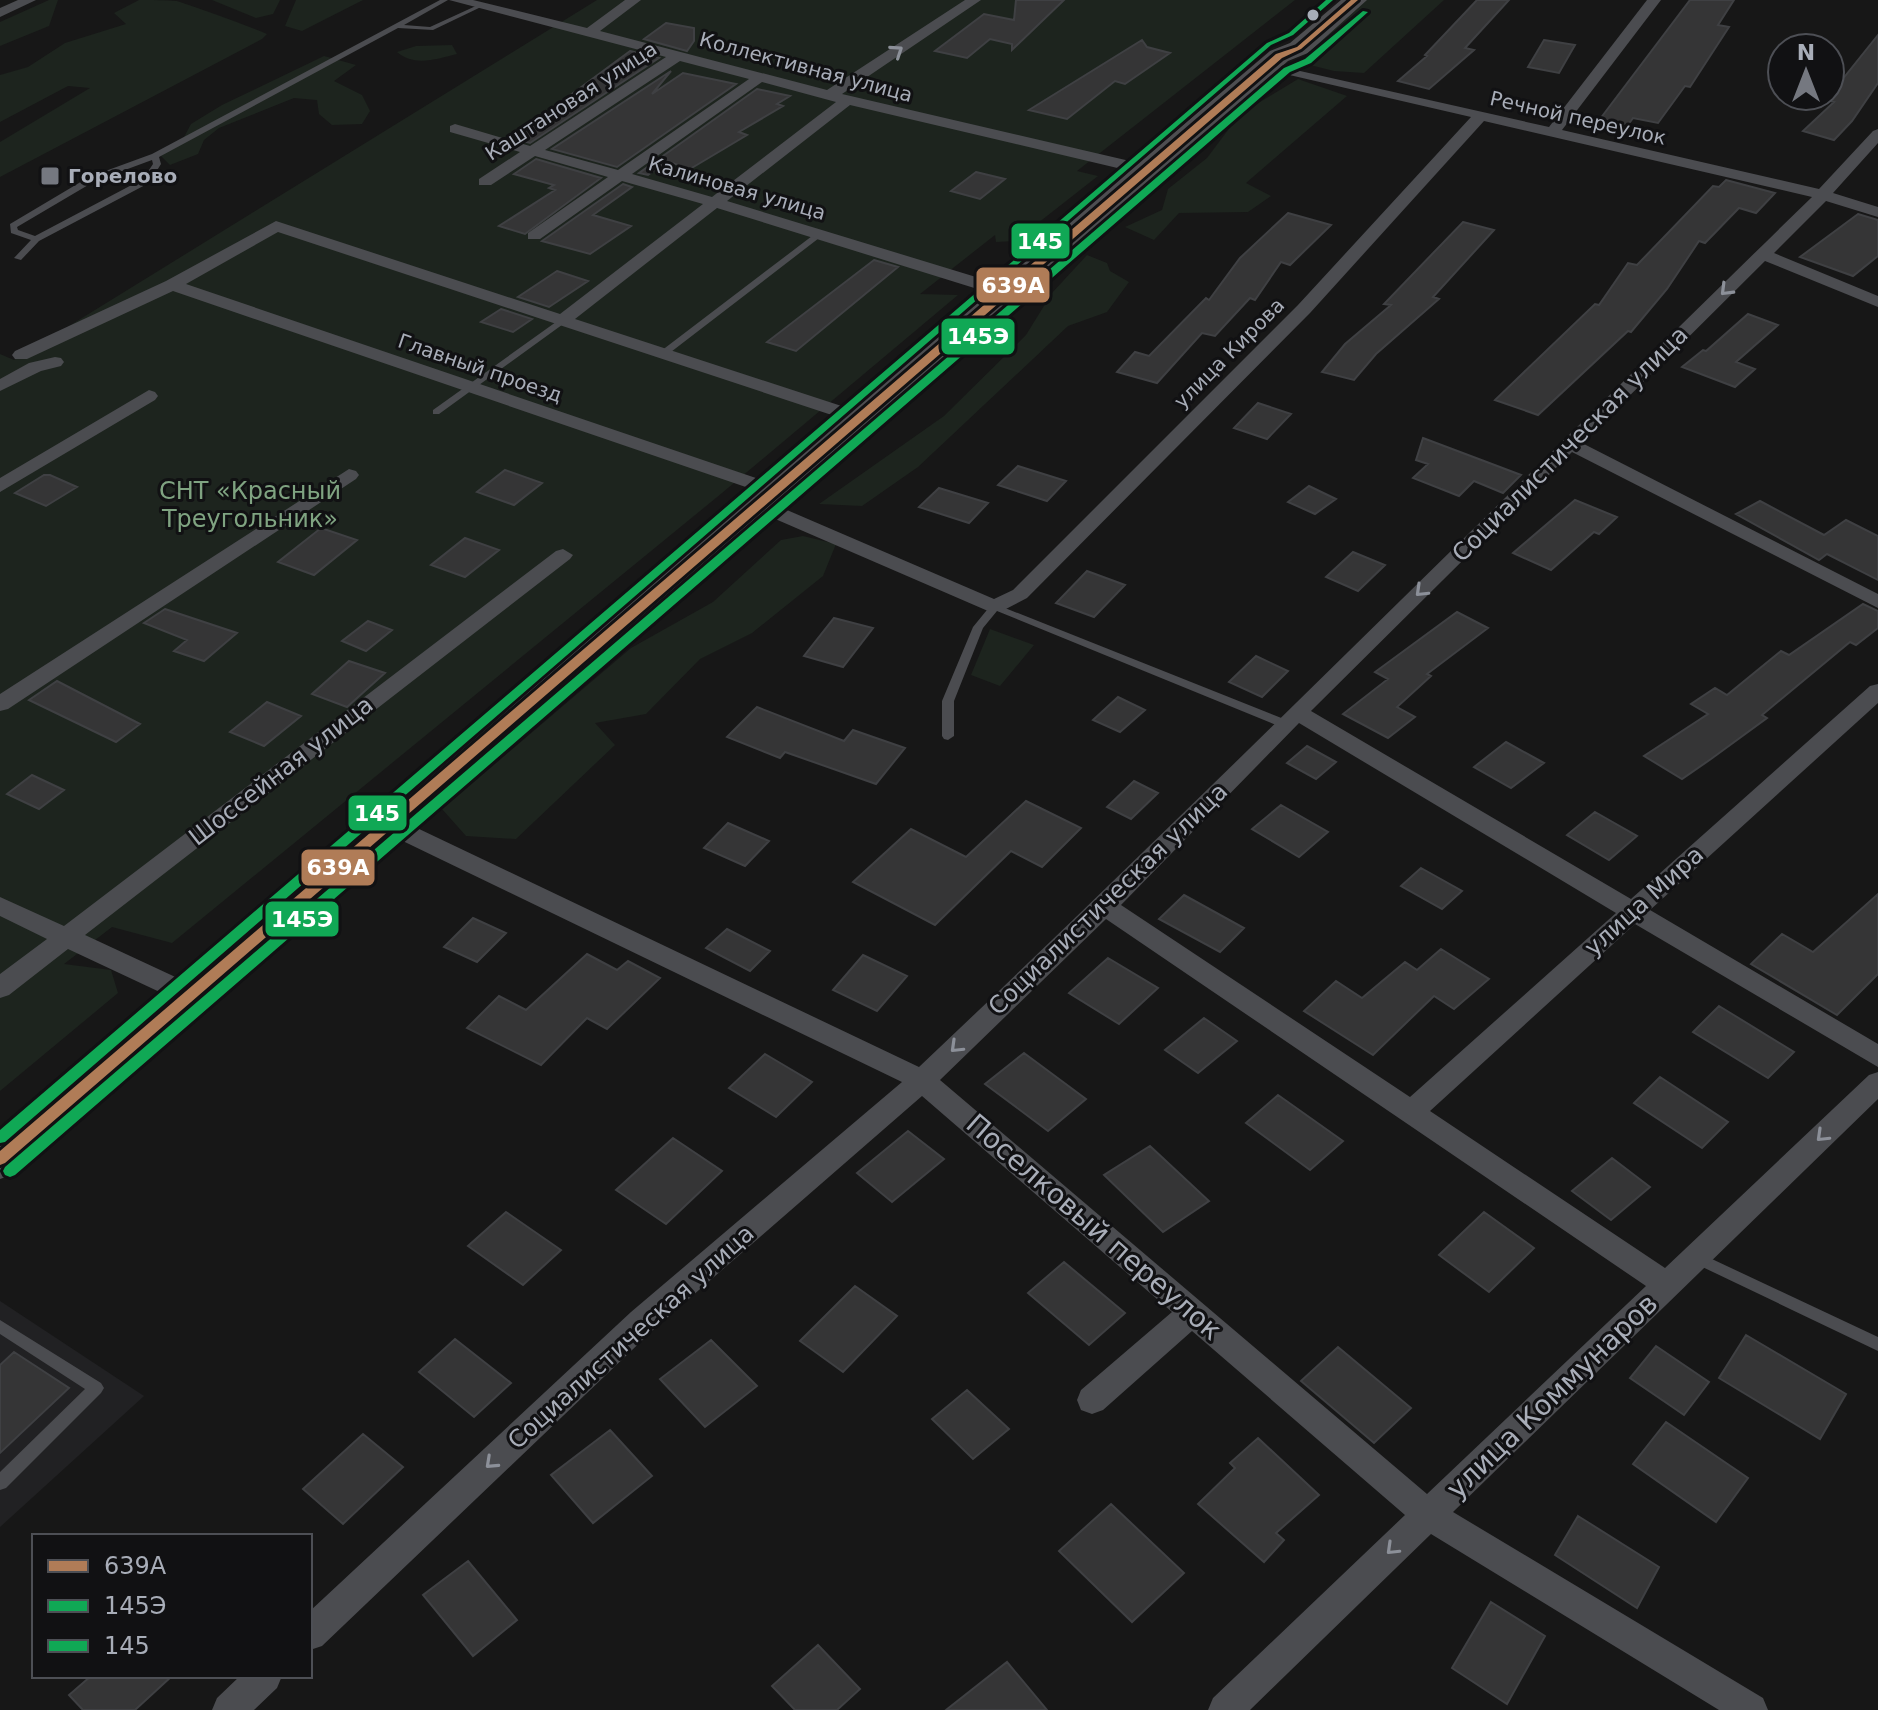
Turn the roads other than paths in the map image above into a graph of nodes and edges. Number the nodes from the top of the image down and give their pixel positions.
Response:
1 (29, 0) edge
2 (445, 0) edge
3 (456, 0) edge
4 (634, 0) edge
5 (974, 0) edge
6 (1332, 0) edge
7 (1355, 0) edge
8 (1654, 0) edge
9 (480, 6) junction
10 (0, 13) edge
11 (396, 26) junction
12 (592, 31) junction
13 (680, 54) junction
14 (1274, 61) junction
15 (762, 76) junction
16 (832, 94) junction
17 (849, 99) junction
18 (1481, 115) junction
19 (455, 129) dead end
20 (1553, 132) junction
21 (1878, 134) edge
22 (533, 151) junction
23 (155, 156) junction
24 (1147, 170) junction
25 (621, 178) junction
26 (485, 182) dead end
27 (1823, 195) junction
28 (713, 202) junction
29 (1878, 212) edge
30 (819, 235) junction
31 (534, 236) dead end
32 (36, 239) junction
33 (1763, 254) junction
34 (18, 258) dead end
35 (172, 285) junction
36 (1006, 292) junction
37 (1878, 302) edge
38 (563, 320) junction
39 (664, 353) junction
40 (21, 355) dead end
41 (55, 362) dead end
42 (0, 386) edge
43 (470, 389) junction
44 (149, 396) dead end
45 (436, 412) dead end
46 (859, 418) junction
47 (1570, 444) junction
48 (349, 475) dead end
49 (0, 486) edge
50 (767, 498) junction
51 (563, 555) dead end
52 (1878, 602) edge
53 (995, 607) junction
54 (1878, 691) edge
55 (0, 704) edge
56 (1291, 718) junction
57 (948, 736) dead end
58 (388, 824) junction
59 (1103, 905) junction
60 (0, 906) edge
61 (1633, 912) junction
62 (64, 938) junction
63 (0, 988) edge
64 (190, 995) junction
65 (1878, 1057) edge
66 (922, 1080) junction
67 (1878, 1082) edge
68 (1411, 1112) junction
69 (0, 1159) edge
70 (1697, 1258) junction
71 (1668, 1285) junction
72 (1193, 1312) junction
73 (0, 1326) edge
74 (1878, 1344) edge
75 (1092, 1400) dead end
76 (0, 1483) edge
77 (1428, 1515) junction
78 (312, 1632) edge
79 (263, 1678) edge
80 (229, 1710) edge
81 (1225, 1710) edge
82 (1751, 1710) edge

1 - 10 street
2 - 11 lane
3 - 9 street, Коллективная улица
4 - 12 street
16 -> 5 street
6 - 14 highway
7 - 14 highway
8 - 20 street
9 - 11 lane
9 - 12 street, Коллективная улица
11 - 23 lane
12 - 13 street, Коллективная улица
13 - 15 street, Коллективная улица
13 - 22 street, Каштановая улица
14 - 18 street, Речной переулок
14 - 24 highway
15 - 16 street, Коллективная улица
15 - 25 street
16 - 17 street, Коллективная улица
17 - 24 street, Коллективная улица
17 - 28 street
18 - 20 street, Речной переулок
18 - 53 street, улица Кирова
19 - 22 street, Калиновая улица
20 - 27 street, Речной переулок
21 - 27 street, Социалистическая улица
22 - 25 street, Калиновая улица
22 - 26 street, Каштановая улица
23 - 32 lane
23 - 32 lane
24 - 36 highway
25 - 28 street, Калиновая улица
25 - 31 street
27 - 29 street, Речной переулок
27 - 33 street, Социалистическая улица
28 - 30 street, Калиновая улица
28 - 38 street
30 - 36 street, Калиновая улица
30 - 39 lane
32 - 34 lane
33 - 37 street
33 -> 47 street, Социалистическая улица
35 - 38 street
35 - 40 street
35 - 43 street, Главный проезд
36 - 46 highway
38 - 39 street
38 - 43 lane
39 - 46 street
41 - 42 street
43 - 45 lane
43 - 50 street, Главный проезд
44 - 49 street
46 - 50 highway
47 - 52 street
47 -> 56 street, Социалистическая улица
48 - 55 street
50 - 53 street, Главный проезд
50 - 58 highway
51 - 62 street, Шоссейная улица
53 - 56 lane
53 - 57 lane
54 - 61 street, улица Мира
56 - 59 street, Социалистическая улица
56 - 61 street
58 - 64 highway
58 - 66 street, Поселковый переулок
59 -> 66 street, Социалистическая улица
59 - 68 street
60 - 62 street
61 - 65 street
61 - 68 street, улица Мира
62 - 63 street, Шоссейная улица
62 - 64 street
64 - 69 highway
66 - 72 street, Поселковый переулок
66 -> 78 street, Социалистическая улица
67 -> 70 street, улица Коммунаров
68 - 71 street
70 - 71 street, улица Коммунаров
70 - 74 lane
71 - 77 street, улица Коммунаров
72 - 75 street
72 - 77 street, Поселковый переулок
73 - 76 lane
77 -> 81 street, улица Коммунаров
77 - 82 street, Поселковый переулок
79 - 80 street

